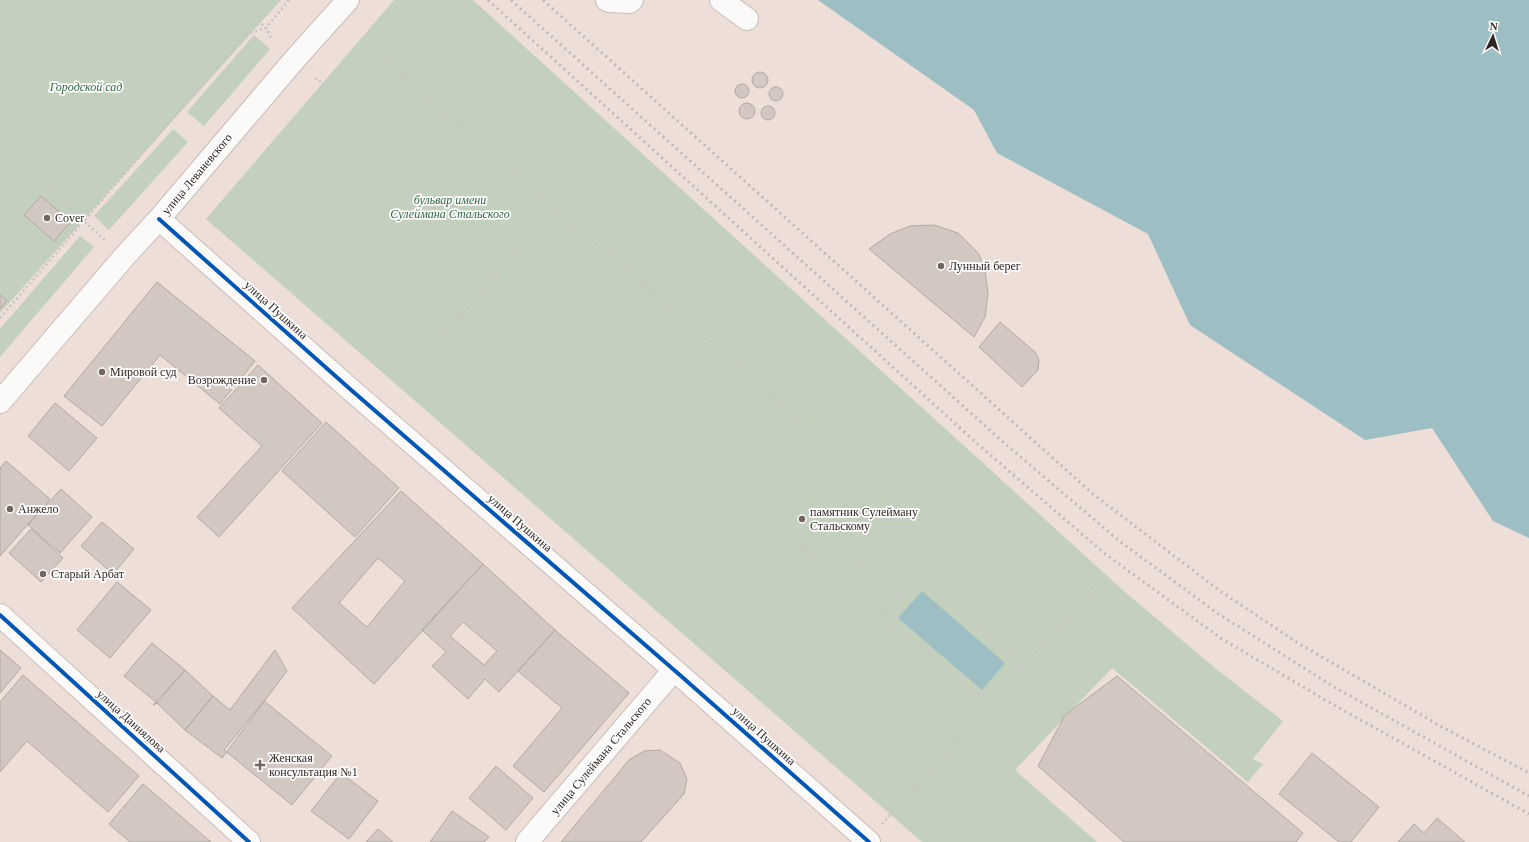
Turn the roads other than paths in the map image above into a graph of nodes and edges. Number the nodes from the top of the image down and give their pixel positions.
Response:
1 (348, 0) edge
2 (607, 0) edge
3 (632, 0) edge
4 (721, 0) edge
5 (746, 19) dead end
6 (159, 219) junction
7 (0, 402) edge
8 (0, 615) edge
9 (674, 670) junction
10 (868, 841) edge
11 (249, 842) edge
12 (528, 842) edge

1 - 6 street, улица Леваневского
2 - 3 street
4 - 5 street
6 - 7 street, улица Леваневского
6 - 9 street, улица Пушкина
8 - 11 street, улица Даниялова
9 - 10 street, улица Пушкина
9 - 12 street, улица Сулеймана Стальского

